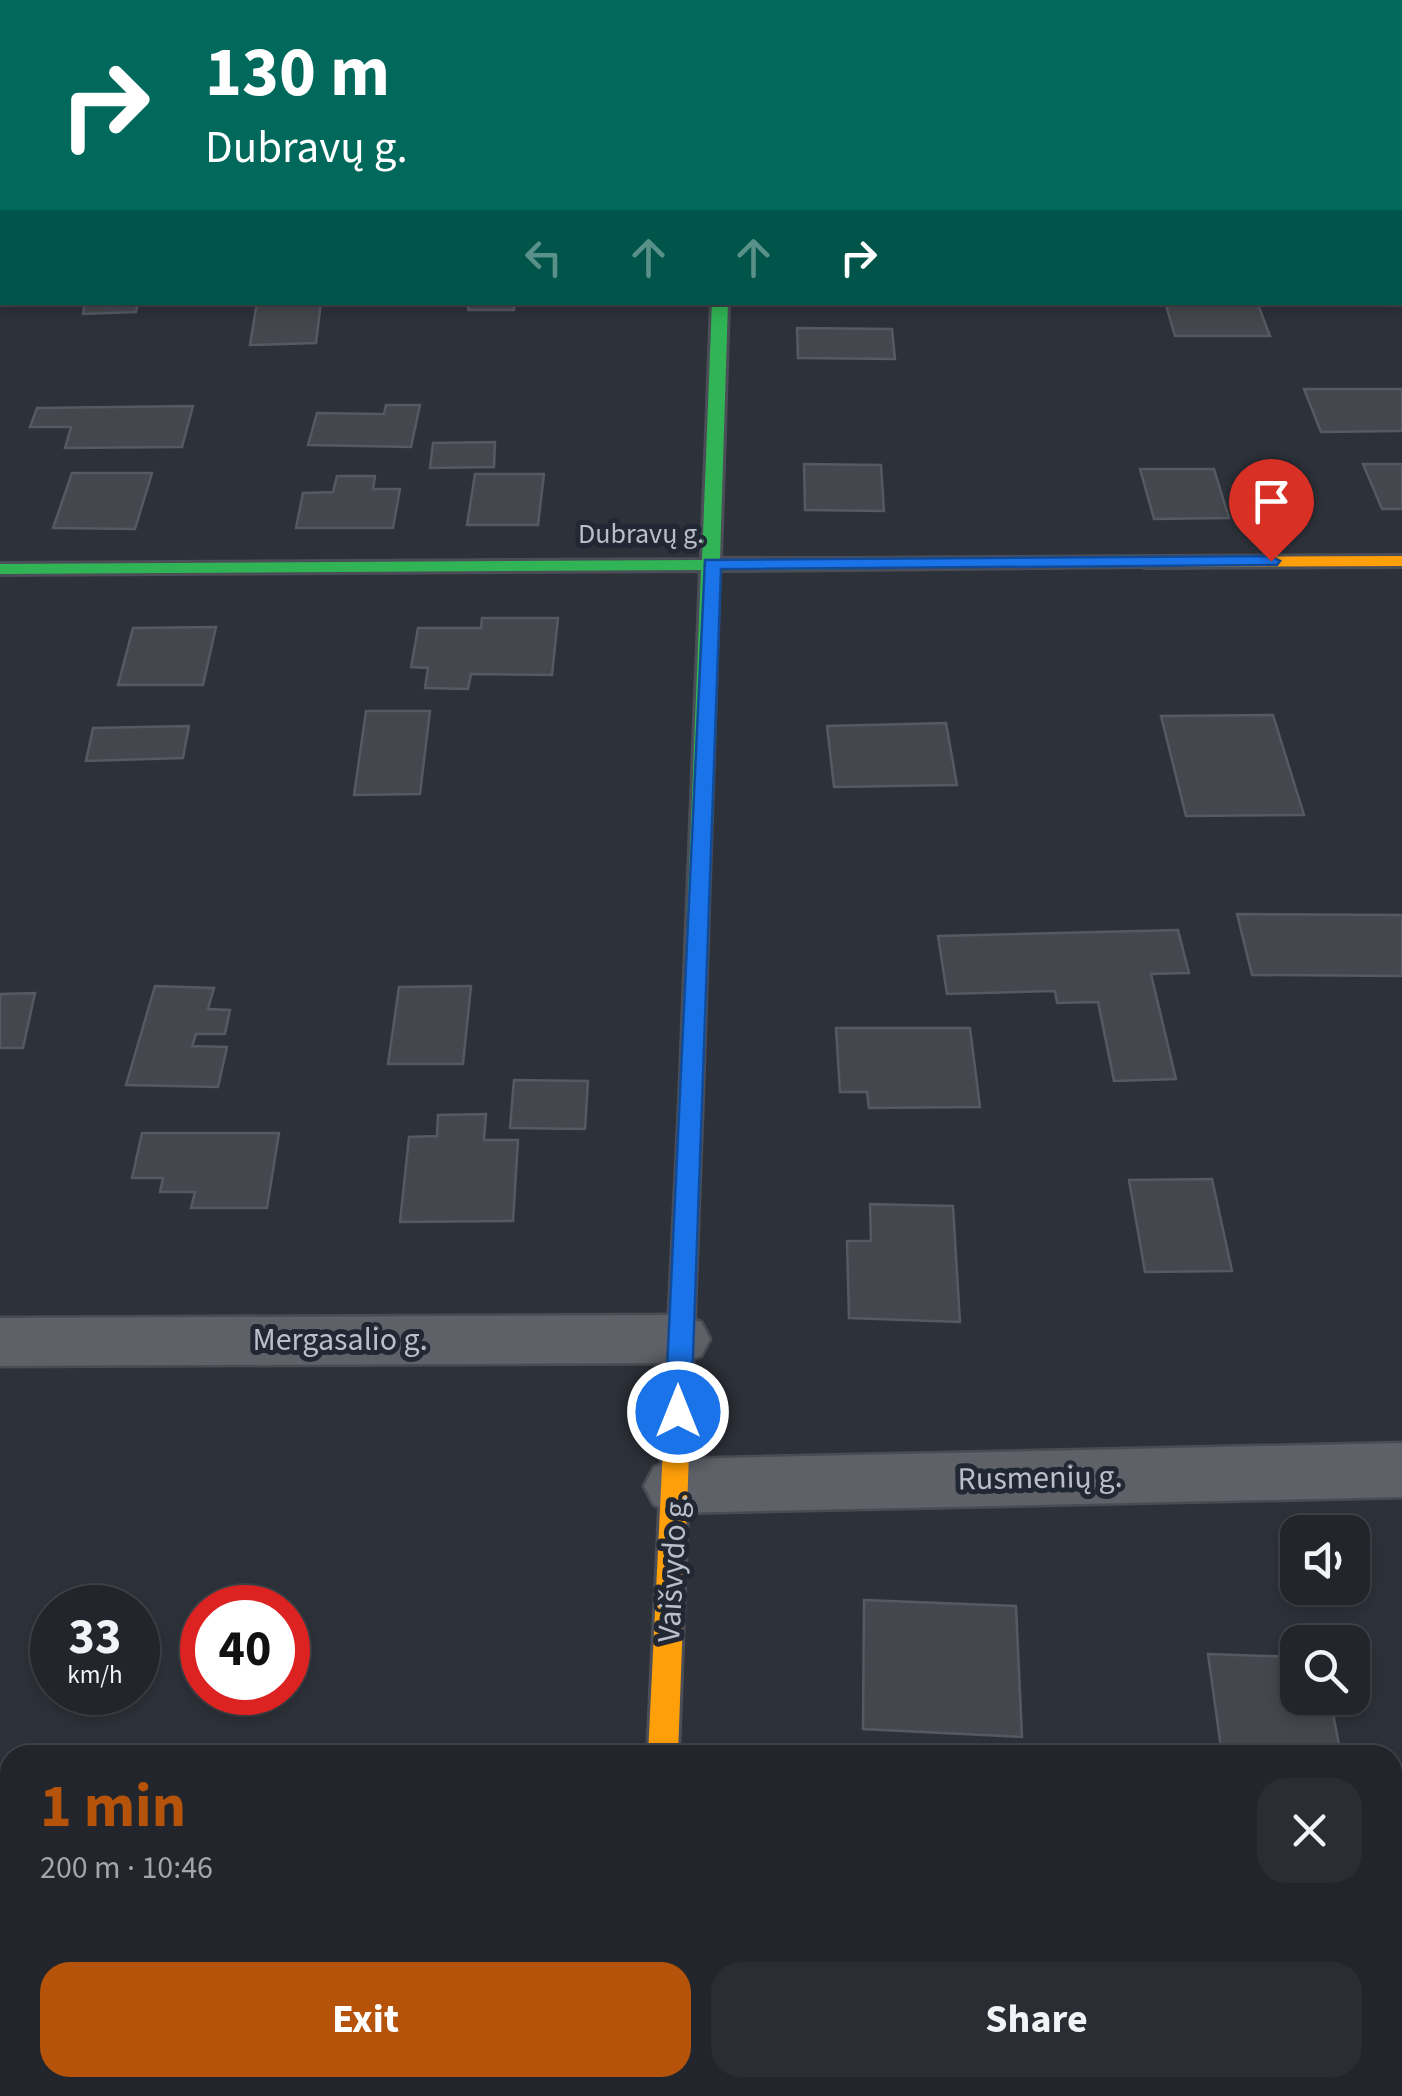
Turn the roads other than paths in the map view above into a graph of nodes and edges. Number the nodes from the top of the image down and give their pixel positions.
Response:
1 (720, 305) edge
2 (1402, 561) edge
3 (712, 564) junction
4 (0, 570) edge
5 (679, 1338) junction
6 (0, 1342) edge
7 (1402, 1470) edge
8 (677, 1486) junction
9 (664, 1745) edge

1 - 3 street, Vaišvydo g.
2 - 3 street, Dubravų g.
3 - 4 street, Dubravų g.
3 - 5 street, Vaišvydo g.
5 - 6 street, Mergasalio g.
5 - 8 street, Vaišvydo g.
7 - 8 street, Rusmenių g.
8 - 9 street, Vaišvydo g.

